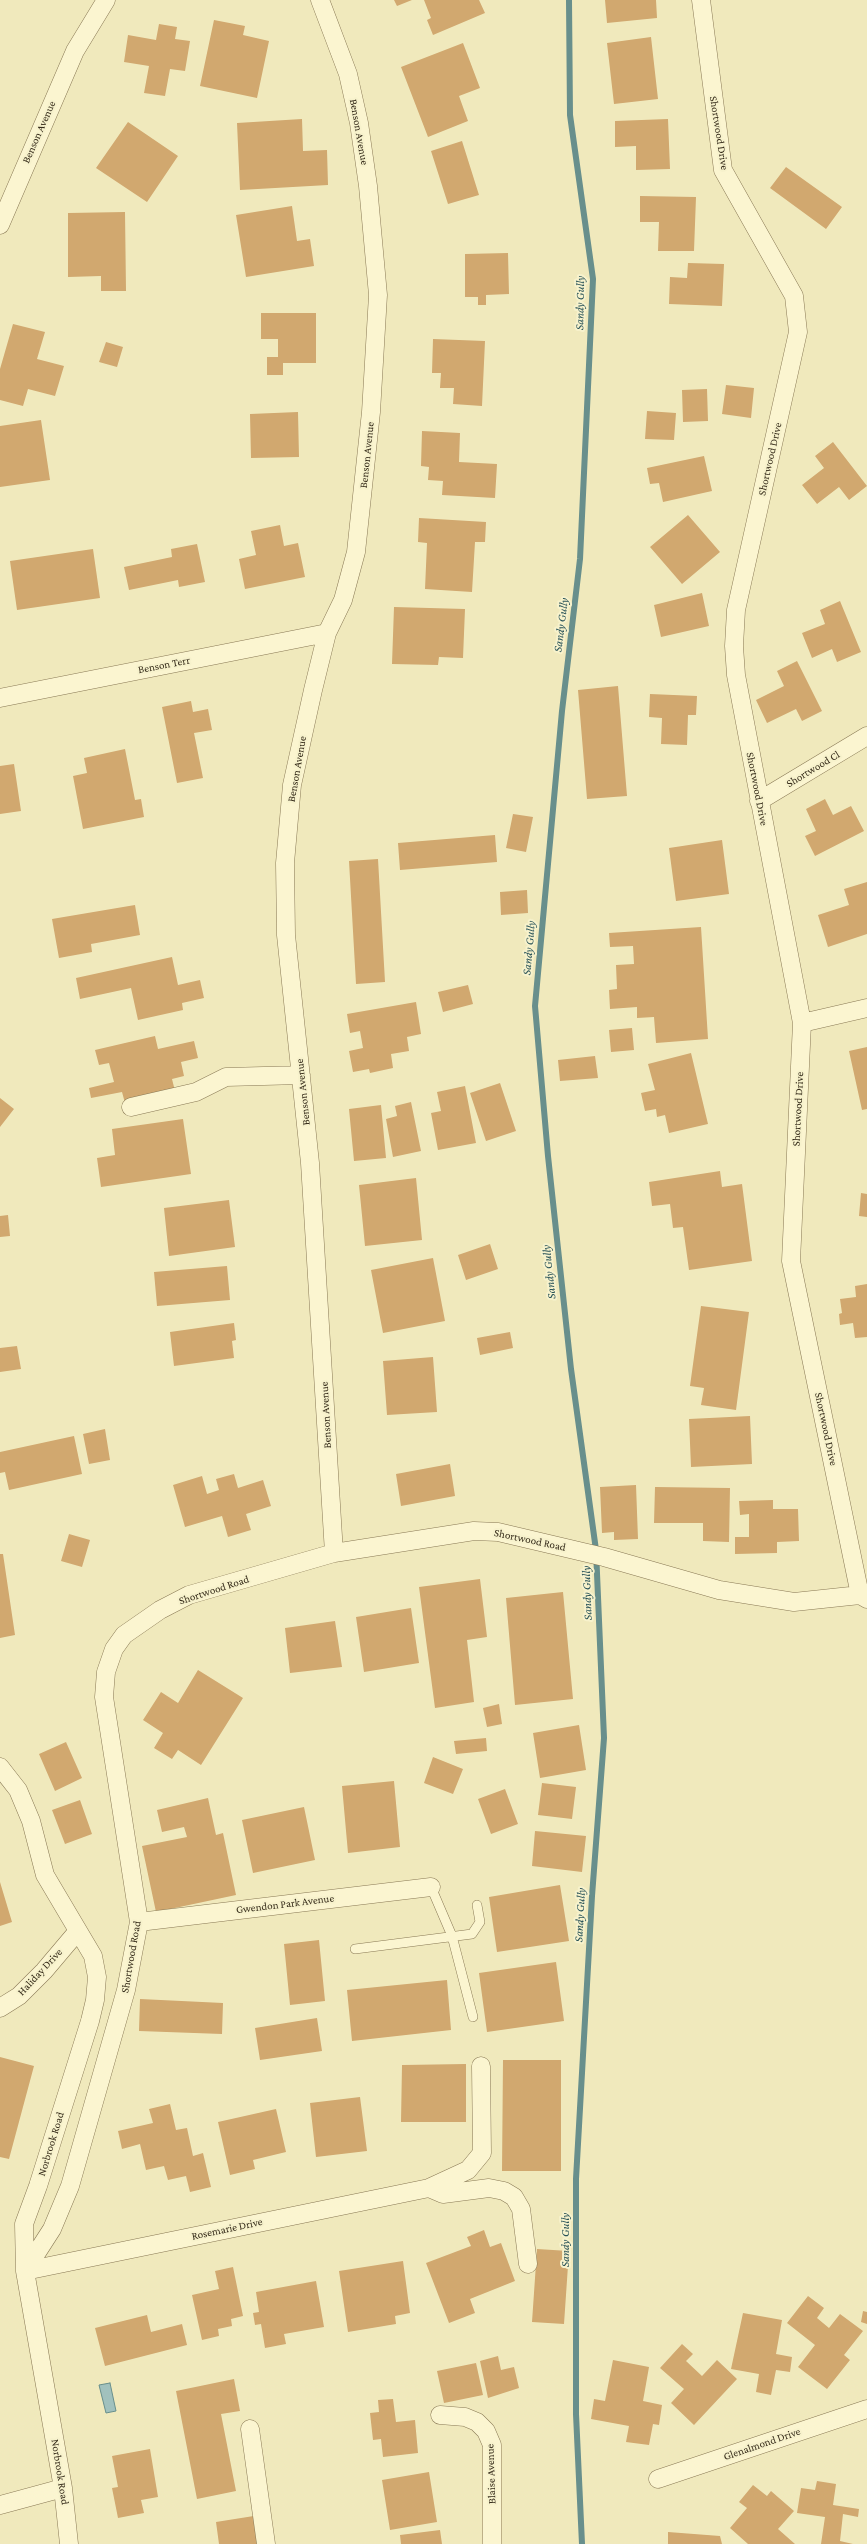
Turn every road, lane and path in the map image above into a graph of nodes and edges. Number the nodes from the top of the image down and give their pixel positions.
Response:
1 (106, 0) edge
2 (320, 0) edge
3 (701, 0) edge
4 (0, 225) edge
5 (327, 633) junction
6 (0, 698) edge
7 (867, 736) edge
8 (759, 801) junction
9 (867, 1008) edge
10 (802, 1023) junction
11 (301, 1075) junction
12 (132, 1107) dead end
13 (334, 1553) junction
14 (864, 1597) edge
15 (0, 1767) edge
16 (431, 1887) joint
17 (477, 1905) dead end
18 (139, 1922) junction
19 (77, 1932) junction
20 (452, 1936) junction
21 (355, 1949) dead end
22 (0, 2008) edge
23 (473, 2017) dead end
24 (481, 2066) dead end
25 (429, 2188) junction
26 (528, 2264) dead end
27 (25, 2271) junction
28 (867, 2409) edge
29 (440, 2415) dead end
30 (250, 2429) dead end
31 (658, 2479) dead end
32 (63, 2488) junction
33 (0, 2505) edge
34 (70, 2544) edge
35 (266, 2544) edge
36 (492, 2544) edge

1 - 4 street, Benson Avenue
2 - 5 street, Benson Avenue
3 - 8 street, Shortwood Drive
5 - 6 street, Benson Terr
5 - 11 street, Benson Avenue
7 - 8 street, Shortwood Cl
8 - 10 street, Shortwood Drive
9 - 10 street
10 - 14 street, Shortwood Drive
11 - 12 street
11 - 13 street, Benson Avenue
13 - 14 street, Shortwood Road
13 - 18 street, Shortwood Road
15 - 19 street, Norbrook Road
16 - 18 street, Gwendon Park Avenue
16 - 20 lane
17 - 20 lane
18 - 27 street, Shortwood Road
19 - 22 street, Haliday Drive
19 - 27 street, Norbrook Road
20 - 21 lane
20 - 23 lane
24 - 25 street
25 - 26 street
25 - 27 street, Rosemarie Drive
27 - 32 street, Norbrook Road
28 - 31 street, Glenalmond Drive
29 - 36 street, Blaise Avenue
30 - 35 street
32 - 33 street
32 - 34 street, Norbrook Road

